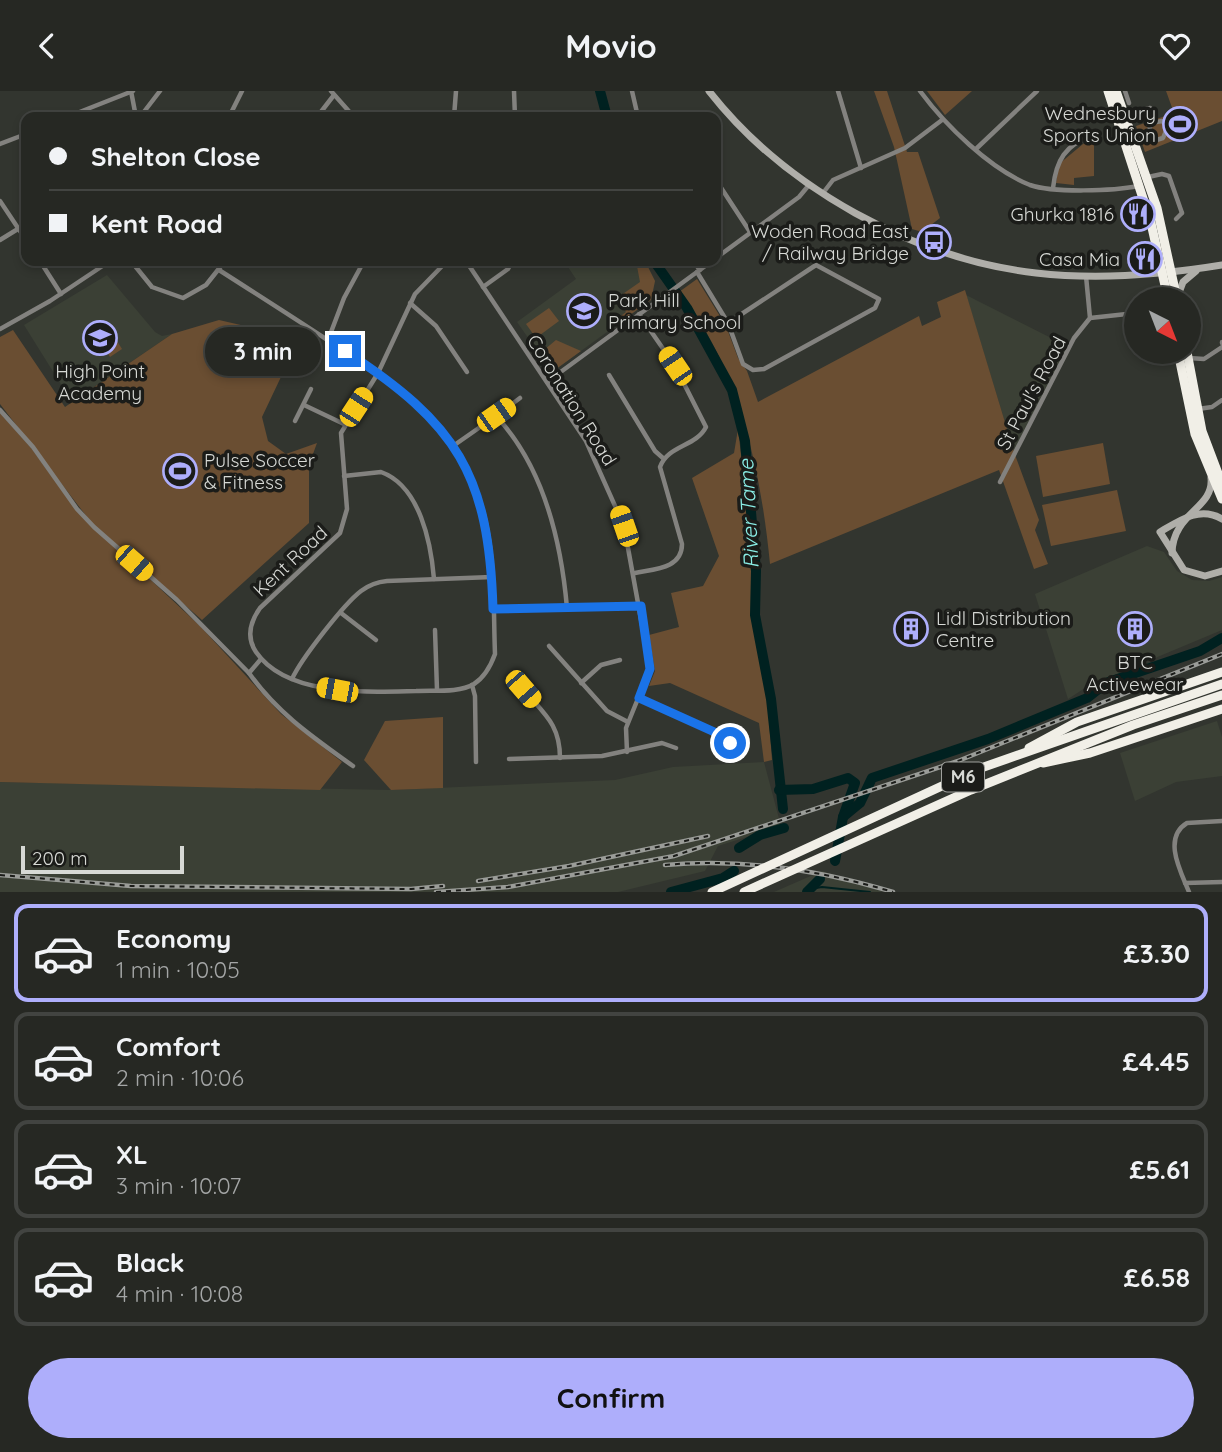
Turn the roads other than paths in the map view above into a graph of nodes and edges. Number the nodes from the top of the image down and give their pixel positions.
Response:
1 (132, 91) edge
2 (160, 91) edge
3 (242, 91) edge
4 (456, 91) edge
5 (514, 91) edge
6 (632, 91) edge
7 (709, 91) edge
8 (838, 91) edge
9 (920, 91) edge
10 (1037, 91) edge
11 (1108, 91) edge
12 (1116, 91) edge
13 (1125, 91) edge
14 (332, 93) edge
15 (1148, 99) dead end
16 (1129, 103) dead end
17 (1150, 108) junction
18 (80, 112) edge
19 (137, 112) edge
20 (142, 112) edge
21 (232, 112) edge
22 (320, 112) edge
23 (349, 112) edge
24 (454, 112) edge
25 (515, 112) edge
26 (637, 112) edge
27 (1125, 115) junction
28 (1153, 115) dead end
29 (942, 120) junction
30 (1148, 135) junction
31 (21, 136) edge
32 (1093, 136) dead end
33 (1135, 139) junction
34 (0, 144) edge
35 (976, 148) junction
36 (861, 168) junction
37 (1147, 177) junction
38 (810, 185) junction
39 (1140, 185) junction
40 (721, 188) edge
41 (1053, 188) junction
42 (823, 193) junction
43 (0, 201) edge
44 (1182, 213) junction
45 (1189, 215) dead end
46 (1177, 219) dead end
47 (19, 228) junction
48 (21, 231) edge
49 (750, 232) junction
50 (0, 240) edge
51 (721, 255) edge
52 (1222, 265) edge
53 (43, 266) edge
54 (103, 266) edge
55 (135, 266) edge
56 (222, 266) edge
57 (361, 266) edge
58 (441, 266) edge
59 (469, 266) edge
60 (510, 266) edge
61 (696, 266) edge
62 (705, 266) edge
63 (1199, 269) junction
64 (219, 270) junction
65 (698, 271) junction
66 (1167, 273) junction
67 (1086, 276) junction
68 (484, 287) junction
69 (1168, 287) edge
70 (1172, 287) edge
71 (1181, 287) edge
72 (61, 294) junction
73 (410, 303) junction
74 (639, 314) junction
75 (1124, 314) edge
76 (1090, 318) junction
77 (728, 323) junction
78 (0, 328) edge
79 (328, 340) junction
80 (1222, 344) edge
81 (1201, 358) edge
82 (1180, 364) edge
83 (1190, 364) edge
84 (467, 372) dead end
85 (378, 373) junction
86 (609, 375) dead end
87 (547, 382) junction
88 (311, 389) dead end
89 (520, 398) dead end
90 (1222, 400) edge
91 (304, 405) junction
92 (1197, 409) junction
93 (0, 410) edge
94 (496, 415) junction
95 (295, 421) dead end
96 (344, 424) junction
97 (453, 446) junction
98 (1209, 453) junction
99 (664, 459) junction
100 (1222, 472) edge
101 (344, 476) junction
102 (1211, 478) junction
103 (1000, 482) dead end
104 (1222, 484) edge
105 (1222, 499) edge
106 (1185, 518) junction
107 (1222, 519) edge
108 (1172, 554) junction
109 (1222, 571) edge
110 (635, 573) junction
111 (492, 577) junction
112 (434, 579) junction
113 (641, 606) junction
114 (566, 608) junction
115 (493, 609) junction
116 (341, 613) junction
117 (435, 630) dead end
118 (376, 640) dead end
119 (549, 646) dead end
120 (261, 659) junction
121 (620, 660) dead end
122 (1222, 672) edge
123 (249, 673) junction
124 (292, 678) junction
125 (581, 683) junction
126 (1222, 684) edge
127 (472, 685) junction
128 (523, 689) dead end
129 (438, 690) junction
130 (1222, 695) edge
131 (639, 698) junction
132 (1222, 709) edge
133 (628, 722) junction
134 (676, 748) dead end
135 (1024, 751) junction
136 (627, 752) junction
137 (735, 753) dead end
138 (560, 758) junction
139 (509, 759) dead end
140 (476, 762) dead end
141 (1036, 764) junction
142 (353, 766) dead end
143 (1222, 821) edge
144 (1222, 882) edge
145 (1185, 883) junction
146 (712, 892) edge
147 (744, 892) edge
148 (1189, 892) edge

1 - 18 street
1 - 19 street
2 - 20 street
3 - 21 street
4 - 24 street
5 - 25 street
6 - 26 street
7 - 38 street
8 - 36 street
9 - 29 street
10 - 35 street
11 - 39 highway
12 - 27 highway
13 - 16 street
14 - 22 street
14 - 23 street
15 - 17 street
17 - 27 street
17 - 28 street
27 - 33 highway
29 - 35 street
29 - 36 street
30 - 30 street
30 - 33 street
31 - 34 street
32 - 41 street
33 - 37 highway
35 - 41 street
36 - 42 street
37 - 44 street
37 - 66 highway
38 - 42 street
38 - 49 street
39 - 41 street
39 - 66 highway
40 - 49 street
42 - 67 street
43 - 47 street
44 - 45 street
44 - 46 street
47 - 48 street
47 - 50 street
49 - 51 street
52 - 63 street
53 - 72 street
54 - 72 street
55 - 64 street
56 - 64 street
57 - 79 street
58 - 73 street, Kent Road
59 - 68 street, Coronation Road
60 - 68 street
61 - 65 street
62 - 65 street
63 - 66 street
63 - 71 street
64 - 79 street
65 - 74 street
65 - 77 street
66 - 67 street
66 - 69 highway
66 - 70 highway
67 - 76 street
68 - 87 street, Coronation Road
72 - 78 street
73 - 84 street
73 - 85 street, Kent Road
74 - 87 street
74 - 99 street
75 - 76 street
76 - 103 street, St Paul's Road
77 - 77 street
79 - 85 street
80 - 81 street
82 - 102 highway
83 - 92 highway
85 - 96 street, Kent Road
85 - 97 street
86 - 99 street
87 - 110 street, Coronation Road
88 - 91 street
89 - 94 street
90 - 92 street
91 - 95 street
91 - 96 street
92 - 98 highway
93 - 123 street
94 - 97 street
94 - 114 street
96 - 101 street, Kent Road
97 - 111 street
98 - 100 street
98 - 104 highway
99 - 110 street
101 - 112 street
101 - 120 street, Kent Road
102 - 105 highway
102 - 106 street
106 - 107 street
106 - 108 street
106 - 108 street
108 - 109 street
110 - 113 street, Coronation Road
111 - 112 street
111 - 115 street
112 - 116 street
113 - 114 street
113 - 131 street, Coronation Road
114 - 115 street
115 - 127 street
116 - 118 street
116 - 124 street
117 - 129 street
119 - 125 street
120 - 123 street
120 - 124 street
121 - 125 street
122 - 135 highway, bridge
123 - 142 street
124 - 129 street
125 - 133 street
126 - 135 highway, M6, bridge
127 - 129 street
127 - 140 street
128 - 138 street
130 - 141 highway, M6, bridge
131 - 133 street, Coronation Road
131 - 137 street
132 - 141 highway, bridge
133 - 136 street
134 - 136 street
135 - 146 highway, M6, bridge
136 - 138 street
138 - 139 street
141 - 147 highway, M6, bridge
143 - 145 street
144 - 145 street
145 - 148 street

